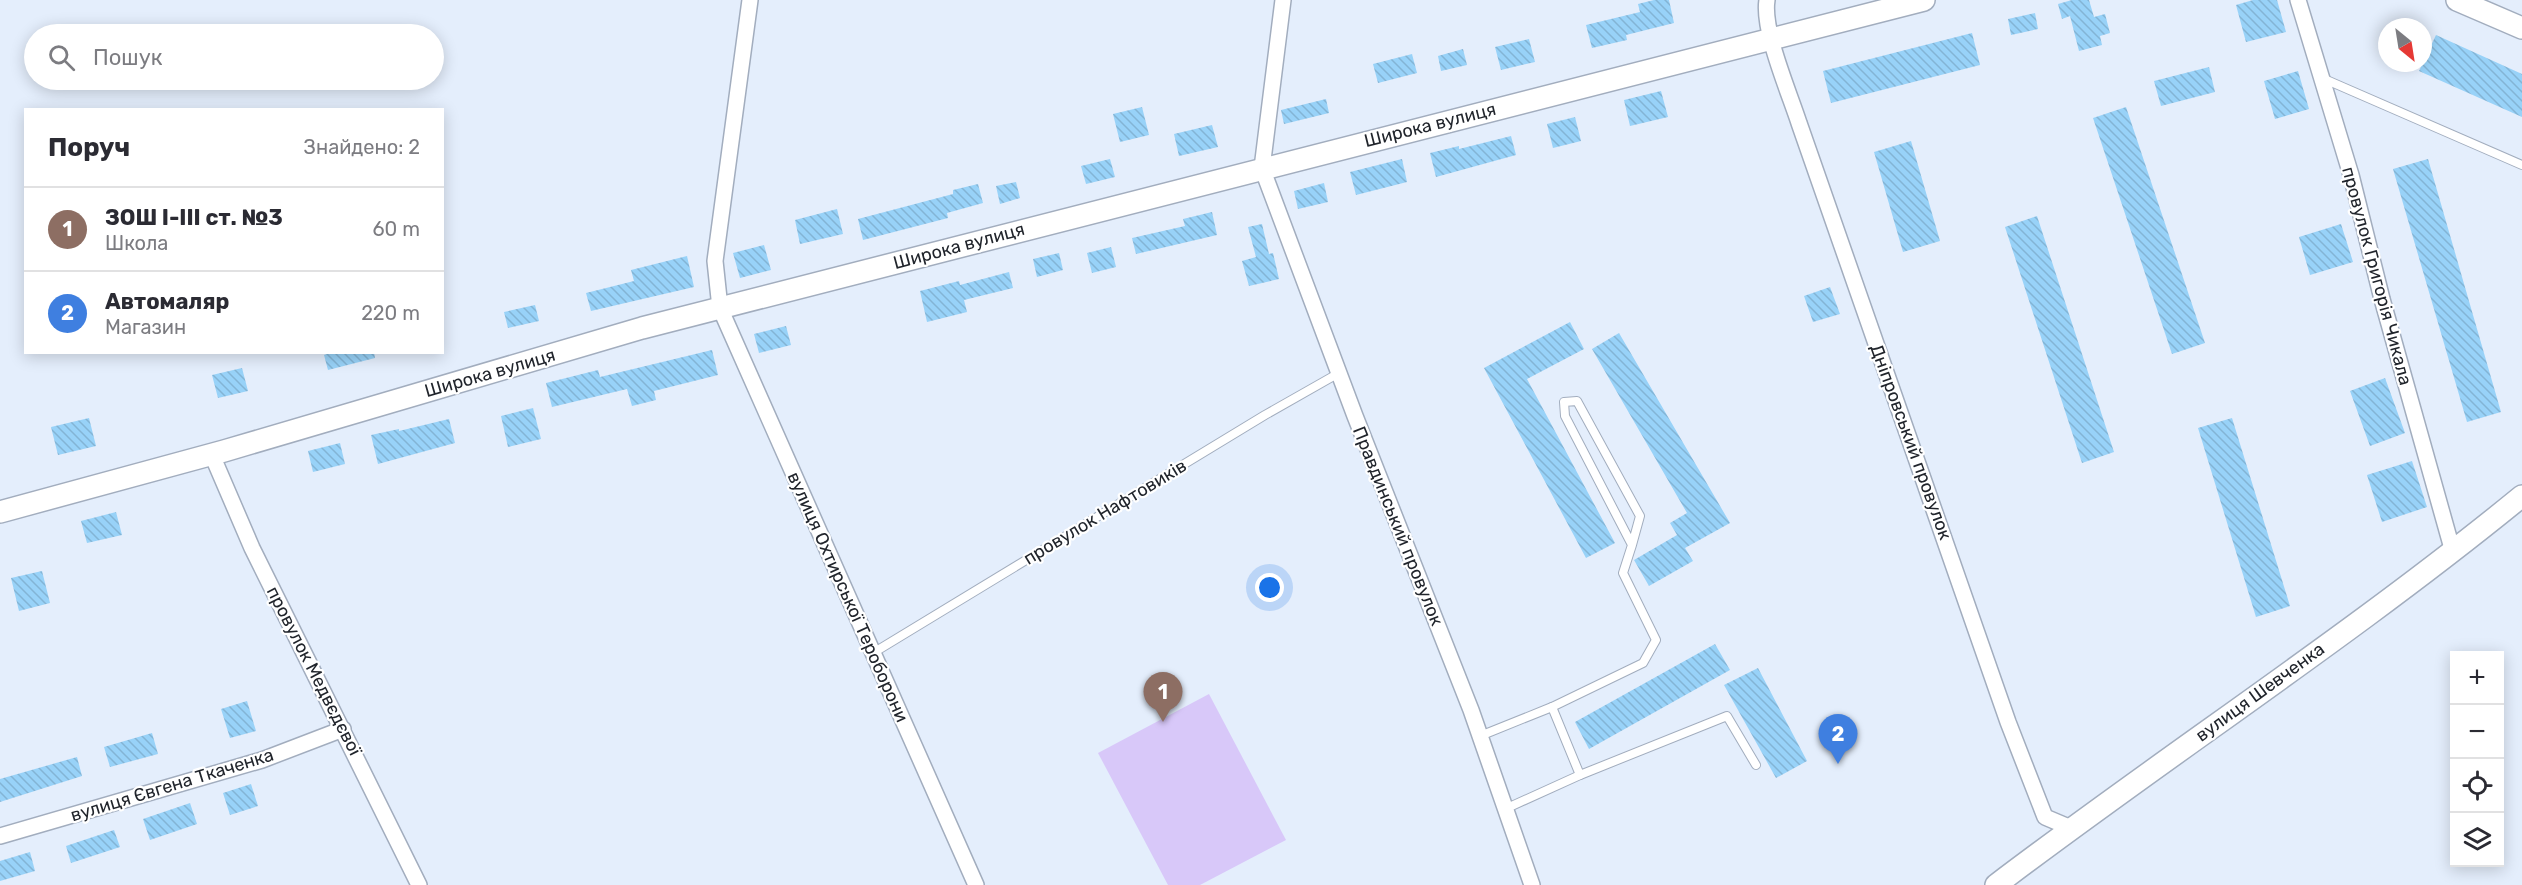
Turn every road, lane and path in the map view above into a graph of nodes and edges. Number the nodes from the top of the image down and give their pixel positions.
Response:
1 (750, 0) edge
2 (1283, 0) edge
3 (1767, 0) edge
4 (1924, 0) edge
5 (2298, 0) edge
6 (2457, 0) edge
7 (2522, 28) edge
8 (1771, 39) junction
9 (2322, 78) junction
10 (2522, 165) edge
11 (1262, 168) junction
12 (720, 308) junction
13 (1339, 374) junction
14 (212, 455) junction
15 (2522, 496) edge
16 (0, 512) edge
17 (1632, 545) junction
18 (2453, 552) junction
19 (873, 652) junction
20 (1552, 707) junction
21 (343, 729) junction
22 (1480, 736) junction
23 (1756, 765) dead end
24 (1580, 775) junction
25 (1505, 809) junction
26 (2071, 828) junction
27 (0, 836) edge
28 (419, 885) edge
29 (976, 885) edge
30 (1532, 885) edge
31 (1996, 885) edge

1 - 12 street, вулиця Охтирської Тероборони
2 - 11 street
3 - 8 street, Дніпровський провулок
4 - 8 street, Широка вулиця
5 - 9 street, провулок Григорія Чикала
6 - 7 street
8 - 11 street, Широка вулиця
8 - 26 street, Дніпровський провулок
9 - 10 lane
9 - 18 street, провулок Григорія Чикала
11 - 12 street, Широка вулиця
11 - 13 street, Правдинський провулок
12 - 14 street, Широка вулиця
12 - 19 street, вулиця Охтирської Тероборони
13 - 19 lane, провулок Нафтовиків
13 - 22 street, Правдинський провулок
14 - 16 street, Широка вулиця
14 - 21 street, провулок Медвєдєвої
15 - 18 street, вулиця Шевченка
17 - 17 lane
17 - 20 lane
18 - 26 street, вулиця Шевченка
19 - 29 street, вулиця Охтирської Тероборони
20 - 22 lane
20 - 24 lane
21 - 27 street, вулиця Євгена Ткаченка
21 - 28 street, провулок Медвєдєвої
22 - 25 street, Правдинський провулок
23 - 24 lane
24 - 25 lane
25 - 30 street, Правдинський провулок
26 - 31 street, вулиця Шевченка

